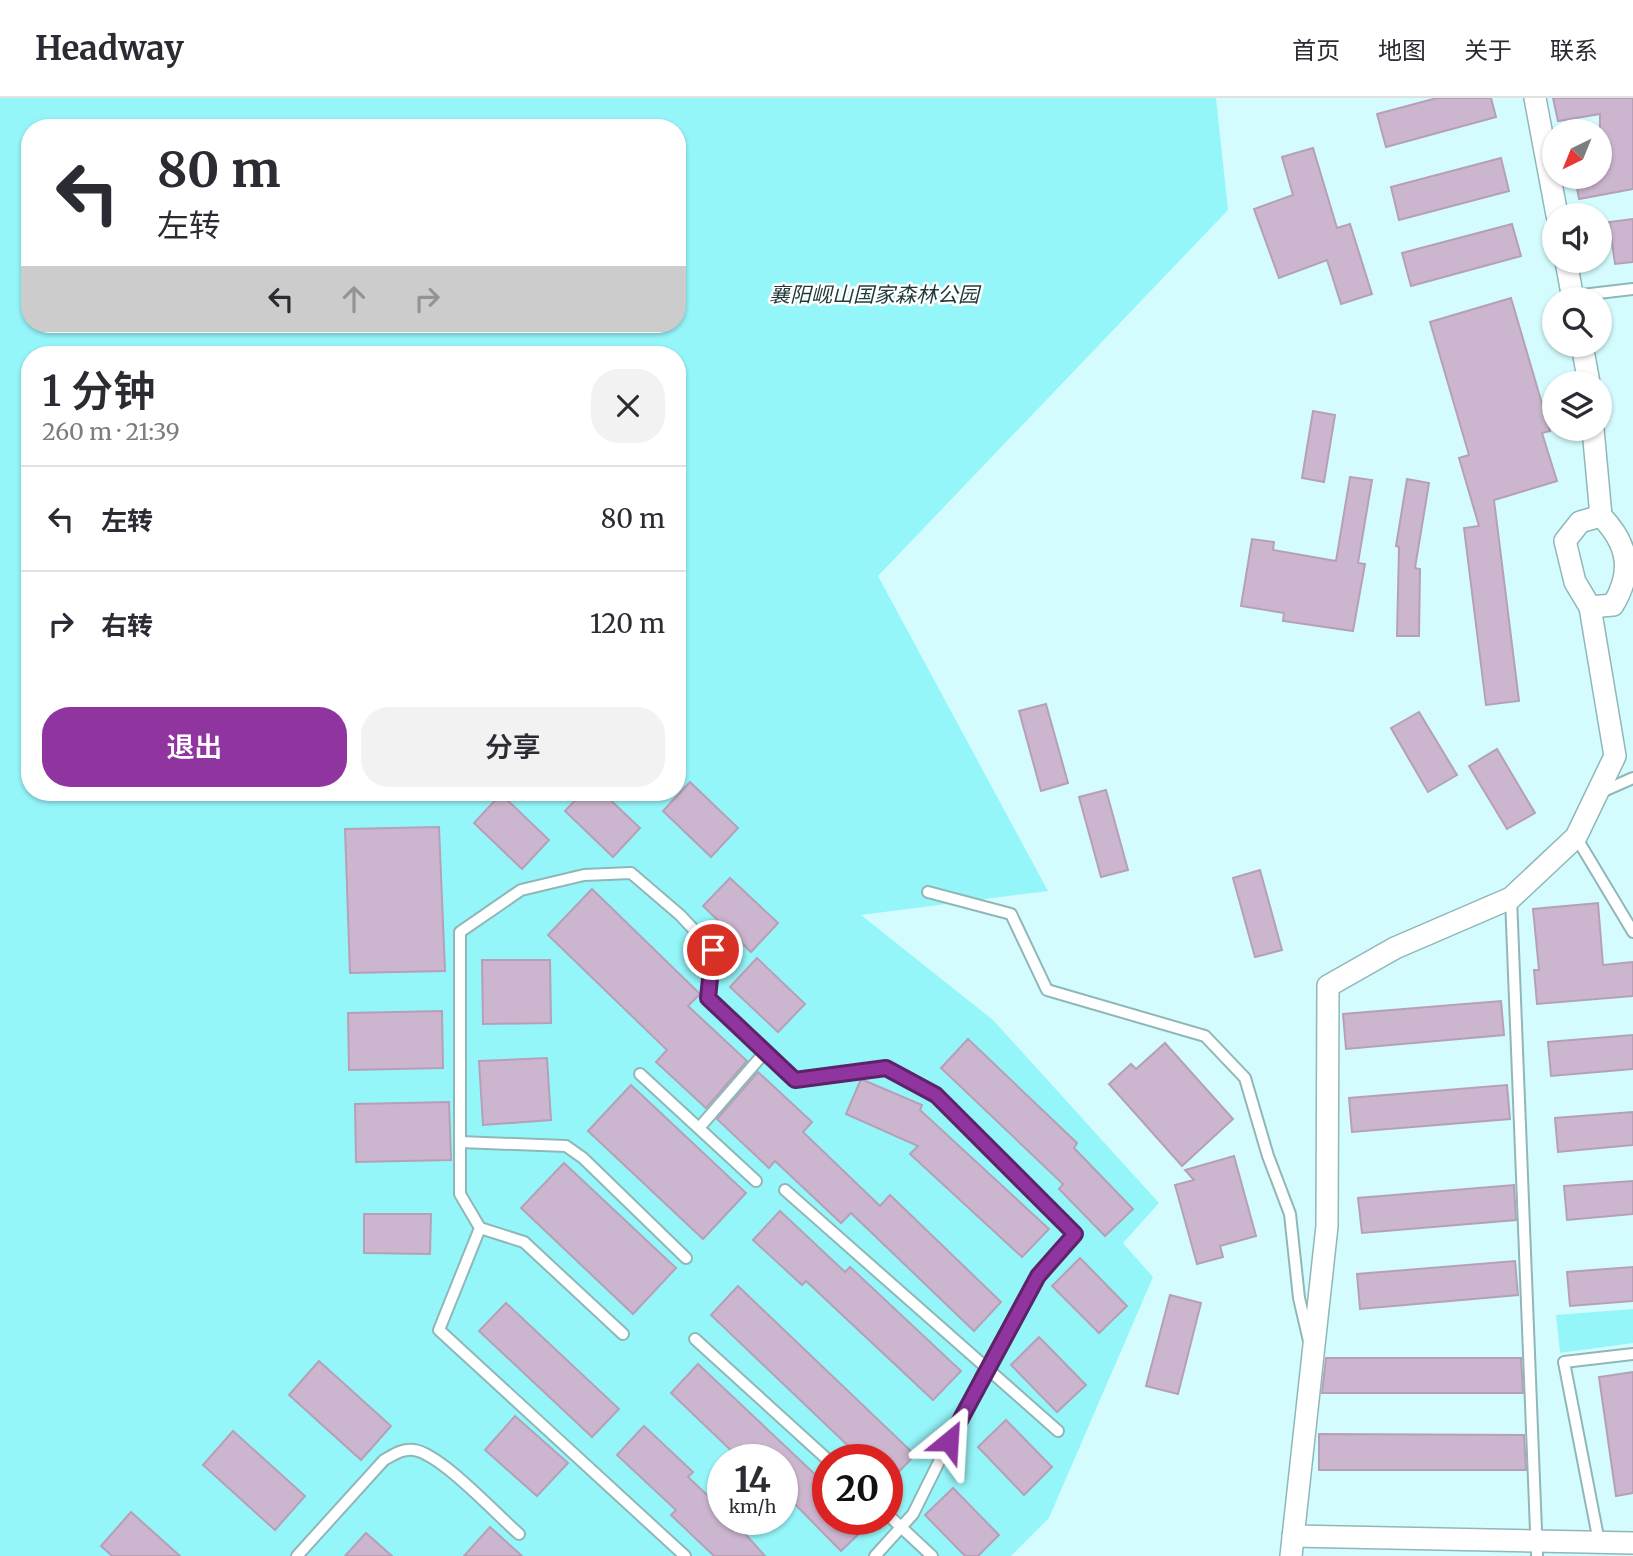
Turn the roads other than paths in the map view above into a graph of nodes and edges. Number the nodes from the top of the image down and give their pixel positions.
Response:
1 (1535, 98) edge
2 (1555, 203) edge
3 (1633, 289) edge
4 (1612, 292) edge
5 (1594, 441) edge
6 (1601, 516) junction
7 (1590, 607) junction
8 (1633, 778) edge
9 (1597, 794) junction
10 (1576, 837) junction
11 (928, 892) dead end
12 (1511, 898) junction
13 (1633, 932) edge
14 (765, 1052) junction
15 (640, 1074) dead end
16 (699, 1128) junction
17 (460, 1142) junction
18 (756, 1181) dead end
19 (785, 1190) dead end
20 (480, 1228) junction
21 (686, 1258) dead end
22 (623, 1334) dead end
23 (695, 1339) dead end
24 (1633, 1354) edge
25 (1312, 1357) junction
26 (986, 1367) junction
27 (1058, 1432) dead end
28 (812, 1445) edge
29 (903, 1525) edge
30 (903, 1529) edge
31 (519, 1534) dead end
32 (894, 1535) edge
33 (1599, 1542) junction
34 (1633, 1543) edge
35 (1292, 1546) edge
36 (1538, 1549) edge
37 (297, 1556) edge
38 (685, 1556) edge
39 (875, 1556) edge
40 (932, 1556) edge

1 - 2 street
3 - 4 lane
5 - 6 street
6 - 7 street
6 - 7 street
7 - 9 street
8 - 9 lane
9 - 10 street
10 - 12 street
10 - 13 lane
11 - 25 lane
12 - 25 street
12 - 36 lane
14 - 16 lane
14 - 17 lane
14 - 26 lane
15 - 16 lane
16 - 18 lane
17 - 20 lane
17 - 21 lane
19 - 26 lane
20 - 22 lane
20 - 38 lane
23 - 28 lane
24 - 33 lane
25 - 35 street
26 - 27 lane
26 - 29 lane
30 - 40 lane
31 - 37 lane
32 - 39 lane
33 - 34 street
33 - 36 street
35 - 36 street

